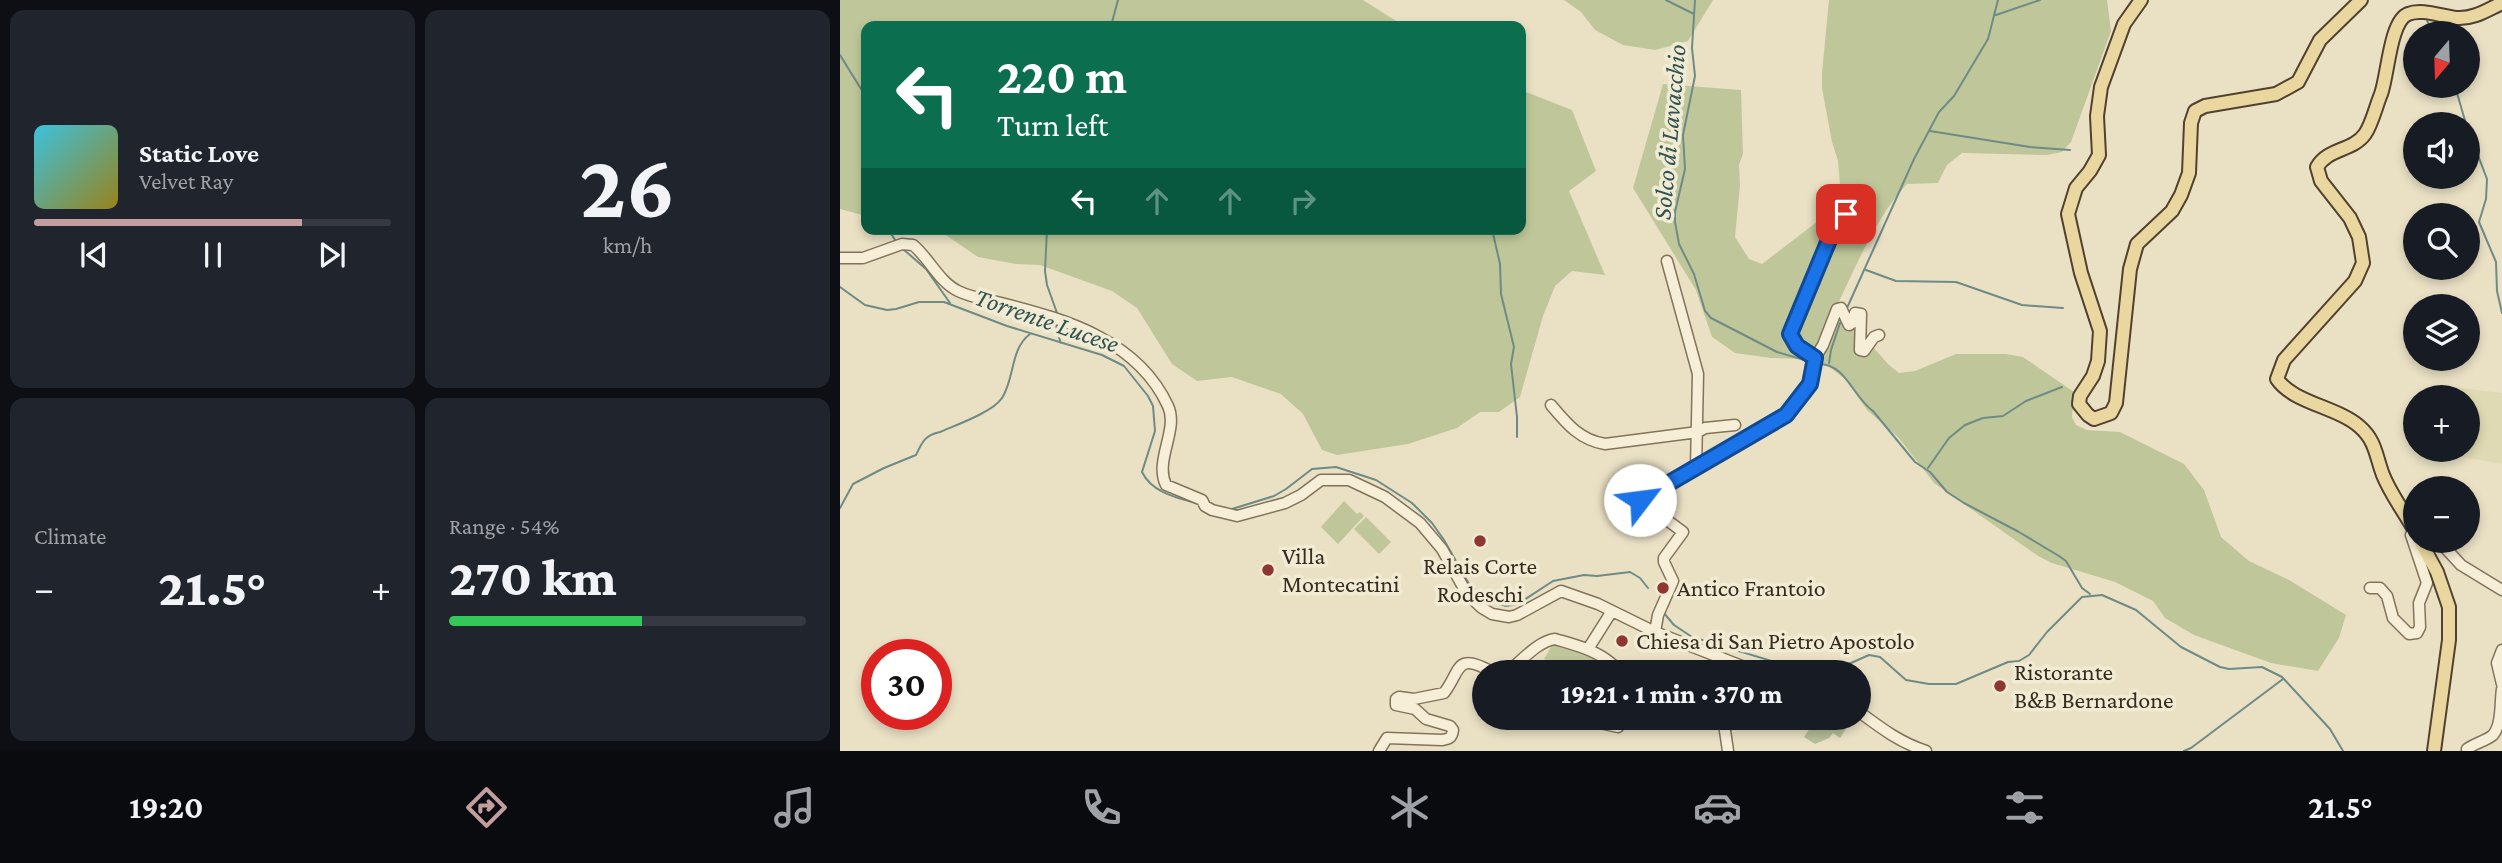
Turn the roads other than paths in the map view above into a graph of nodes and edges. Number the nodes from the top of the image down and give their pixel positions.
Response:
1 (2141, 0) edge
2 (2361, 0) edge
3 (2502, 3) edge
4 (1846, 214) dead end
5 (840, 258) edge
6 (1667, 261) dead end
7 (1879, 335) dead end
8 (1815, 358) junction
9 (1551, 405) dead end
10 (1735, 425) dead end
11 (1698, 432) junction
12 (1696, 468) junction
13 (2403, 509) edge
14 (2417, 553) edge
15 (2427, 553) edge
16 (2450, 553) edge
17 (2370, 588) dead end
18 (2502, 590) edge
19 (1612, 611) junction
20 (1654, 632) junction
21 (1588, 649) junction
22 (2502, 650) edge
23 (1522, 660) edge
24 (1605, 660) edge
25 (1725, 660) edge
26 (1472, 664) edge
27 (2502, 687) edge
28 (1871, 721) edge
29 (1725, 730) edge
30 (2467, 749) edge
31 (1379, 751) edge
32 (1728, 751) edge
33 (1926, 751) edge
34 (2434, 751) edge

1 - 2 main road
3 - 13 main road
4 - 8 street
5 - 19 street
6 - 11 street
7 - 8 street
8 - 12 street
9 - 11 street
10 - 11 street
11 - 12 street
12 - 20 street
14 - 17 street
15 - 34 main road
16 - 18 street
19 - 20 street
19 - 21 street
20 - 25 street
21 - 23 street
21 - 24 street
22 - 27 street
26 - 31 street
27 - 30 street
28 - 33 street
29 - 32 street

